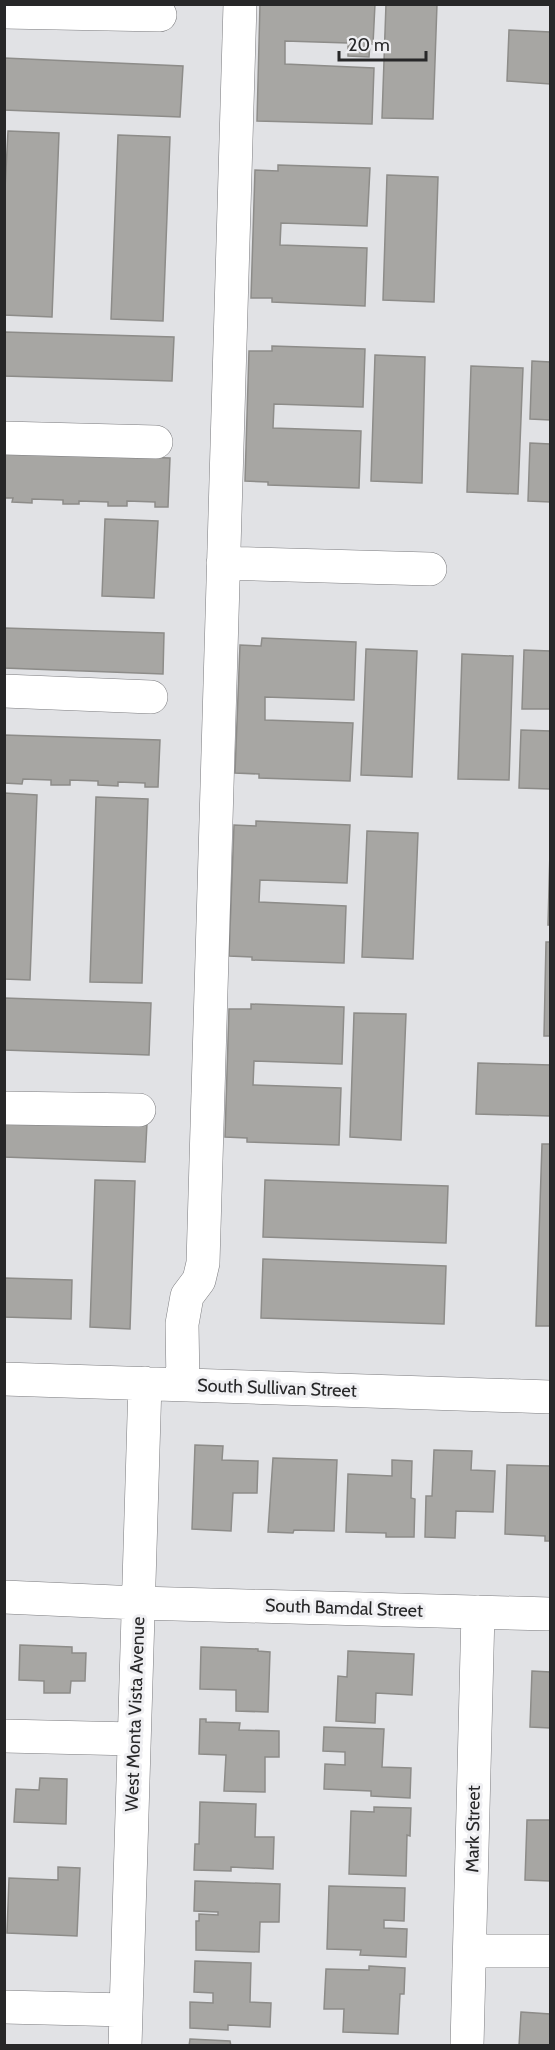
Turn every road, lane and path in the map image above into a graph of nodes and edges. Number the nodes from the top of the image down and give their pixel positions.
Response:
1 (240, 4) edge
2 (4, 12) edge
3 (160, 15) dead end
4 (4, 438) edge
5 (156, 442) dead end
6 (224, 563) junction
7 (430, 570) dead end
8 (4, 691) edge
9 (151, 697) dead end
10 (4, 1108) edge
11 (139, 1110) dead end
12 (4, 1379) edge
13 (145, 1383) junction
14 (183, 1385) junction
15 (550, 1397) edge
16 (4, 1597) edge
17 (138, 1603) junction
18 (478, 1612) junction
19 (550, 1614) edge
20 (4, 1736) edge
21 (134, 1740) junction
22 (470, 1951) junction
23 (550, 1951) edge
24 (4, 2007) edge
25 (126, 2010) junction
26 (125, 2046) edge
27 (467, 2046) edge

1 - 6 street
2 - 3 street
4 - 5 street
6 - 7 street
6 - 14 street
8 - 9 street
10 - 11 street
12 - 13 street, South Sullivan Street
13 - 14 street, South Sullivan Street
13 - 17 street, West Monta Vista Avenue
14 - 15 street, South Sullivan Street
16 - 17 street, South Bamdal Street
17 - 18 street, South Bamdal Street
17 - 21 street, West Monta Vista Avenue
18 - 19 street, South Bamdal Street
18 - 22 street, Mark Street
20 - 21 street
21 - 25 street, West Monta Vista Avenue
22 - 23 street
22 - 27 street, Mark Street
24 - 25 street
25 - 26 street, West Monta Vista Avenue

